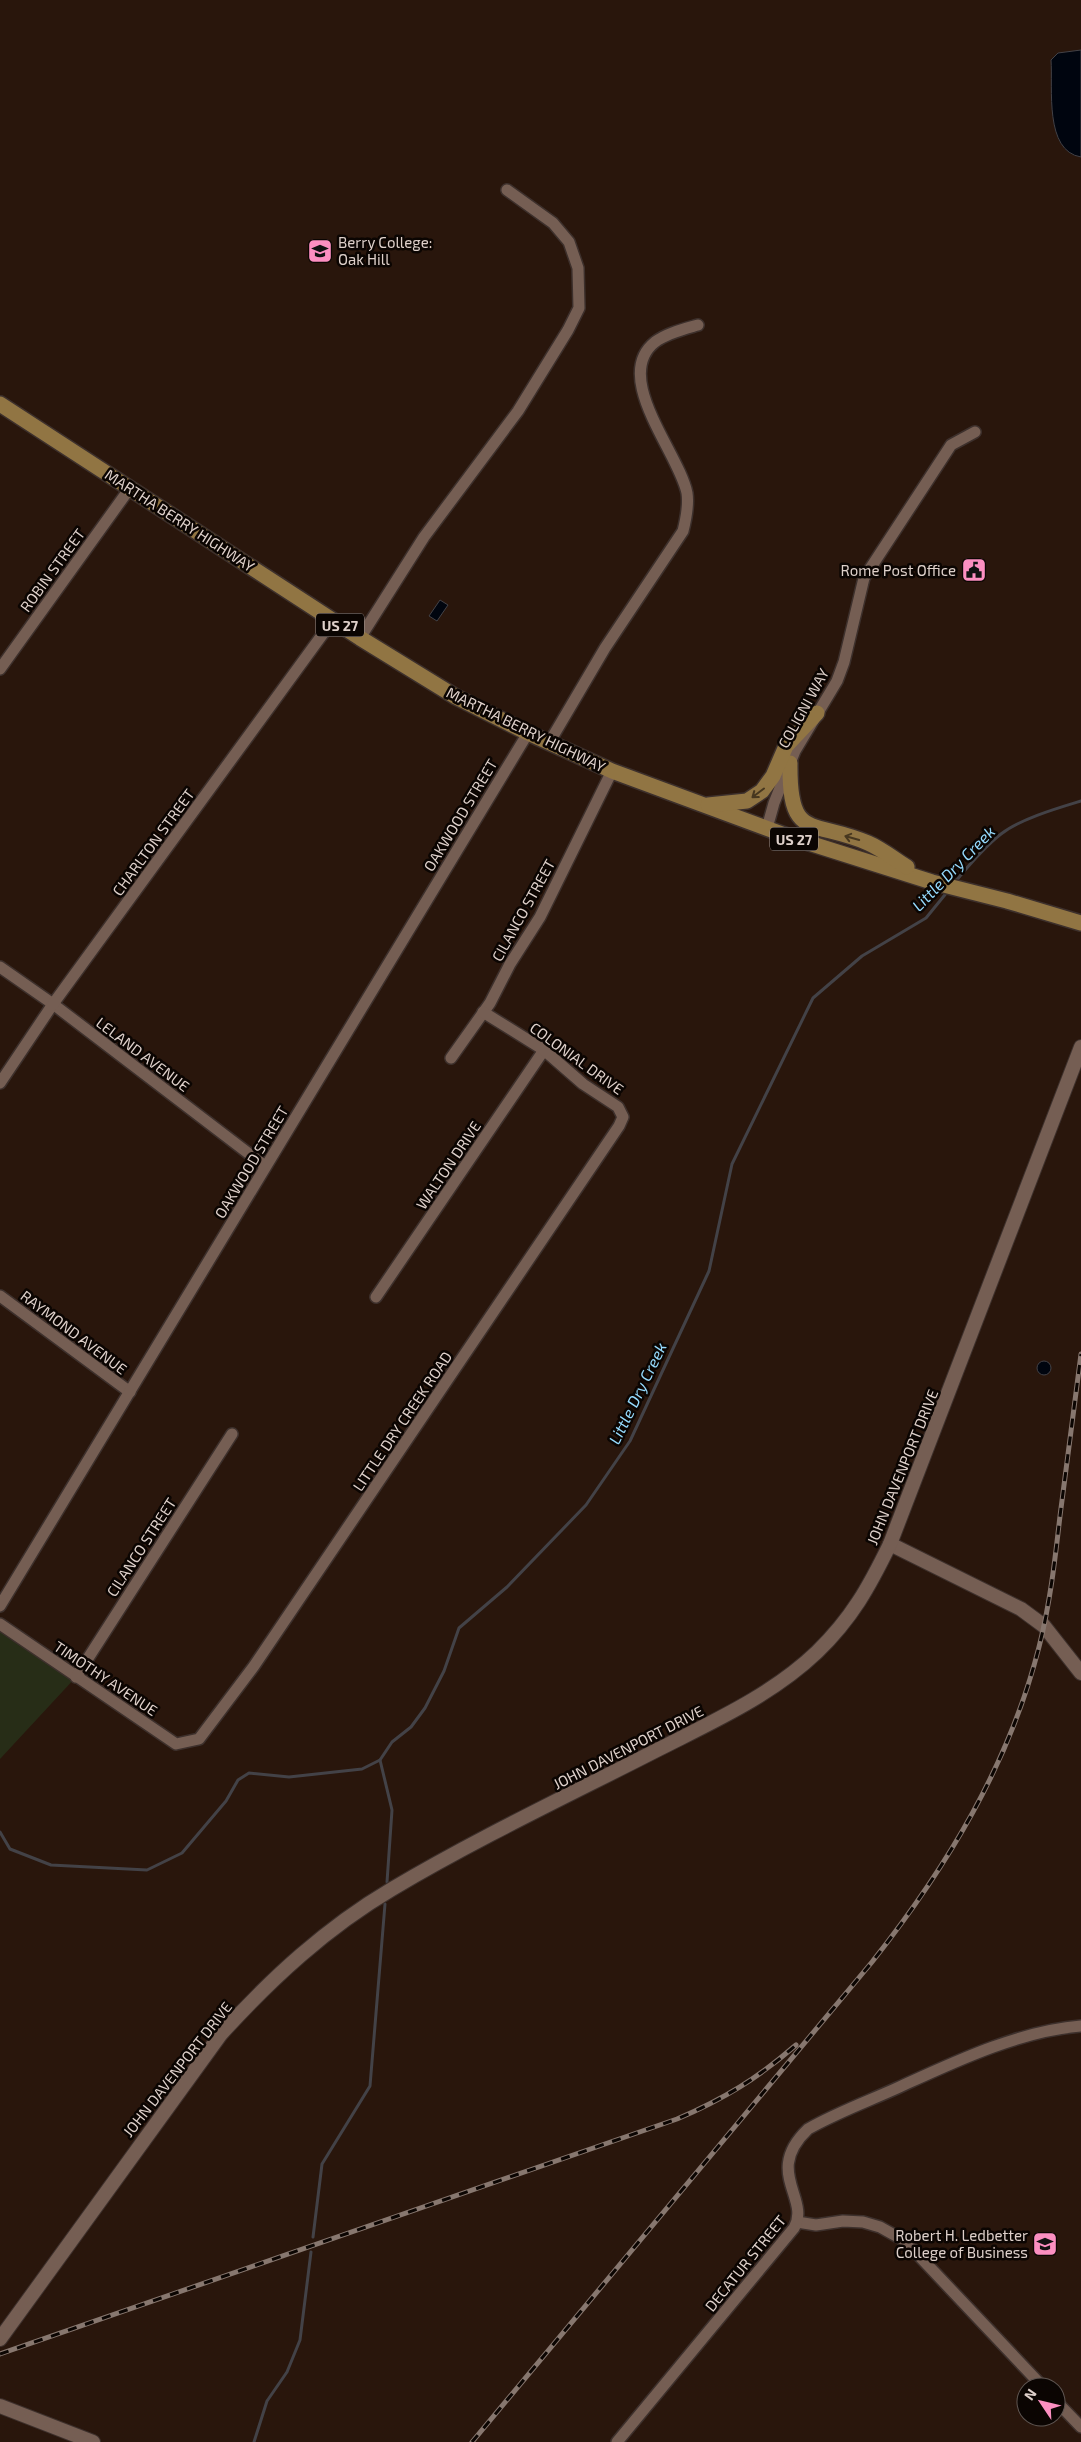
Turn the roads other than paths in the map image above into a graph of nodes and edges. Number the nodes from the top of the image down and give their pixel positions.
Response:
1 (507, 190) dead end
2 (698, 325) dead end
3 (0, 404) edge
4 (975, 432) dead end
5 (130, 488) junction
6 (333, 620) junction
7 (360, 638) junction
8 (0, 669) edge
9 (817, 713) junction
10 (528, 733) junction
11 (549, 743) junction
12 (790, 763) junction
13 (612, 771) junction
14 (702, 806) junction
15 (767, 828) junction
16 (891, 863) junction
17 (1081, 923) edge
18 (0, 967) edge
19 (53, 1004) junction
20 (483, 1012) junction
21 (1081, 1047) edge
22 (544, 1050) junction
23 (451, 1058) dead end
24 (0, 1084) edge
25 (623, 1117) joint
26 (266, 1166) junction
27 (0, 1296) edge
28 (376, 1297) dead end
29 (130, 1392) junction
30 (232, 1434) dead end
31 (890, 1544) junction
32 (0, 1606) edge
33 (0, 1624) edge
34 (1081, 1673) edge
35 (76, 1677) junction
36 (198, 1739) joint
37 (1081, 2026) edge
38 (798, 2222) junction
39 (0, 2339) edge
40 (1034, 2377) edge
41 (0, 2406) edge
42 (1066, 2411) edge
43 (1081, 2427) edge
44 (93, 2442) edge
45 (618, 2442) edge

1 - 7 street
2 - 11 street
3 - 5 main road, MARTHA BERRY HIGHWAY / US 27
4 - 9 street, COLIGNI WAY
5 - 6 main road, MARTHA BERRY HIGHWAY / US 27
5 - 8 street, ROBIN STREET
6 - 7 main road, MARTHA BERRY HIGHWAY / US 27
6 - 19 street, CHARLTON STREET
7 - 10 main road, MARTHA BERRY HIGHWAY / US 27
9 - 12 street, COLIGNI WAY
9 -> 14 main road
10 - 11 main road, MARTHA BERRY HIGHWAY / US 27
10 - 26 street, OAKWOOD STREET
11 - 13 main road, MARTHA BERRY HIGHWAY / US 27
12 - 15 street, COLIGNI WAY
16 -> 12 main road
13 - 14 main road, MARTHA BERRY HIGHWAY / US 27
13 - 20 street, CILANCO STREET
14 - 15 main road, MARTHA BERRY HIGHWAY / US 27
15 - 16 main road, MARTHA BERRY HIGHWAY / US 27
16 - 17 main road
18 - 19 street, LELAND AVENUE
19 - 24 street, CHARLTON STREET
19 - 26 street, LELAND AVENUE
20 - 22 street, COLONIAL DRIVE
20 - 23 street, CILANCO STREET
21 - 31 street, JOHN DAVENPORT DRIVE
22 - 25 street, COLONIAL DRIVE
22 - 28 street, WALTON DRIVE
25 - 36 street, LITTLE DRY CREEK ROAD
26 - 29 street, OAKWOOD STREET
27 - 29 street, RAYMOND AVENUE
29 - 32 street, OAKWOOD STREET
30 - 35 street, CILANCO STREET
31 - 34 street
31 - 39 street, JOHN DAVENPORT DRIVE
33 - 35 street, TIMOTHY AVENUE
35 - 36 street, TIMOTHY AVENUE
37 - 38 street, DECATUR STREET
38 - 40 street
38 - 45 street, DECATUR STREET
41 - 44 street
42 - 43 street

